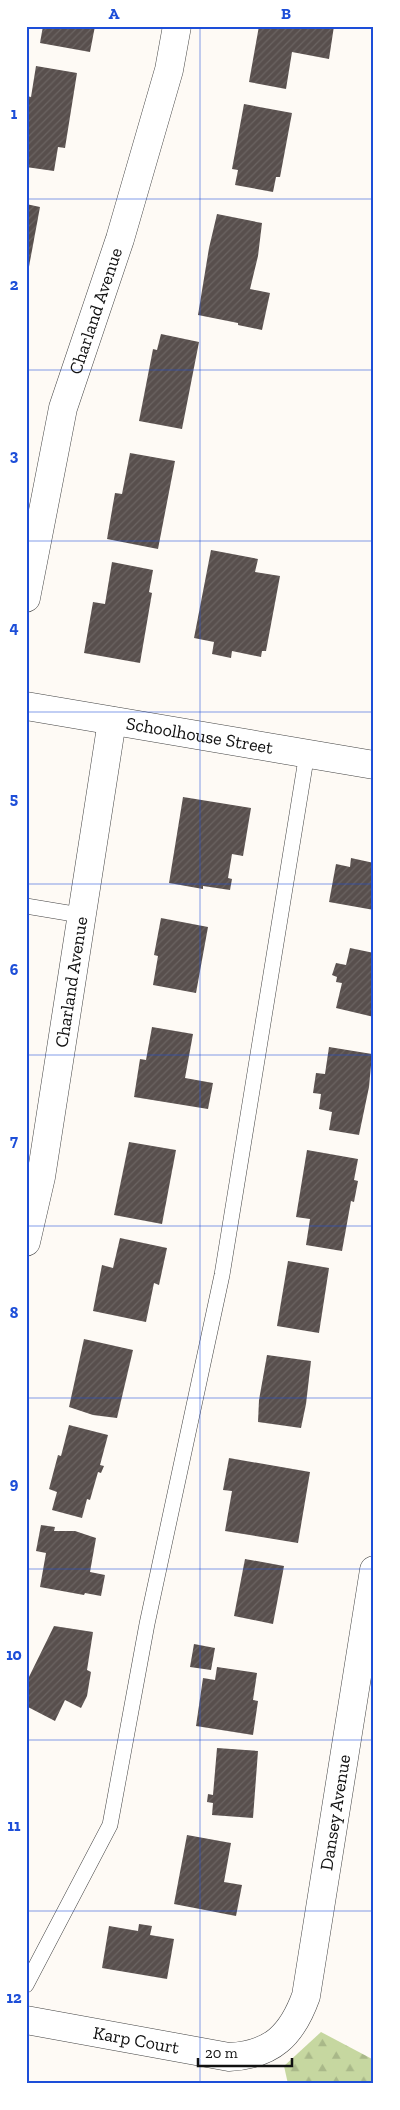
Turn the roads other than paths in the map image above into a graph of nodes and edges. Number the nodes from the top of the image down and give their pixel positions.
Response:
1 (178, 26) edge
2 (26, 598) edge
3 (26, 706) edge
4 (112, 721) junction
5 (307, 753) junction
6 (374, 765) edge
7 (26, 906) edge
8 (80, 915) junction
9 (26, 1242) edge
10 (374, 1570) edge
11 (363, 1711) edge
12 (26, 1985) edge
13 (26, 2020) edge
14 (274, 2045) joint

1 - 2 street, Charland Avenue
3 - 4 street, Schoolhouse Street
4 - 5 street, Schoolhouse Street
4 - 8 street, Charland Avenue
5 - 6 street, Schoolhouse Street
5 - 12 lane
7 - 8 lane
8 - 9 street, Charland Avenue
10 - 11 street, Dansey Avenue
11 - 14 street, Dansey Avenue
13 - 14 street, Karp Court

